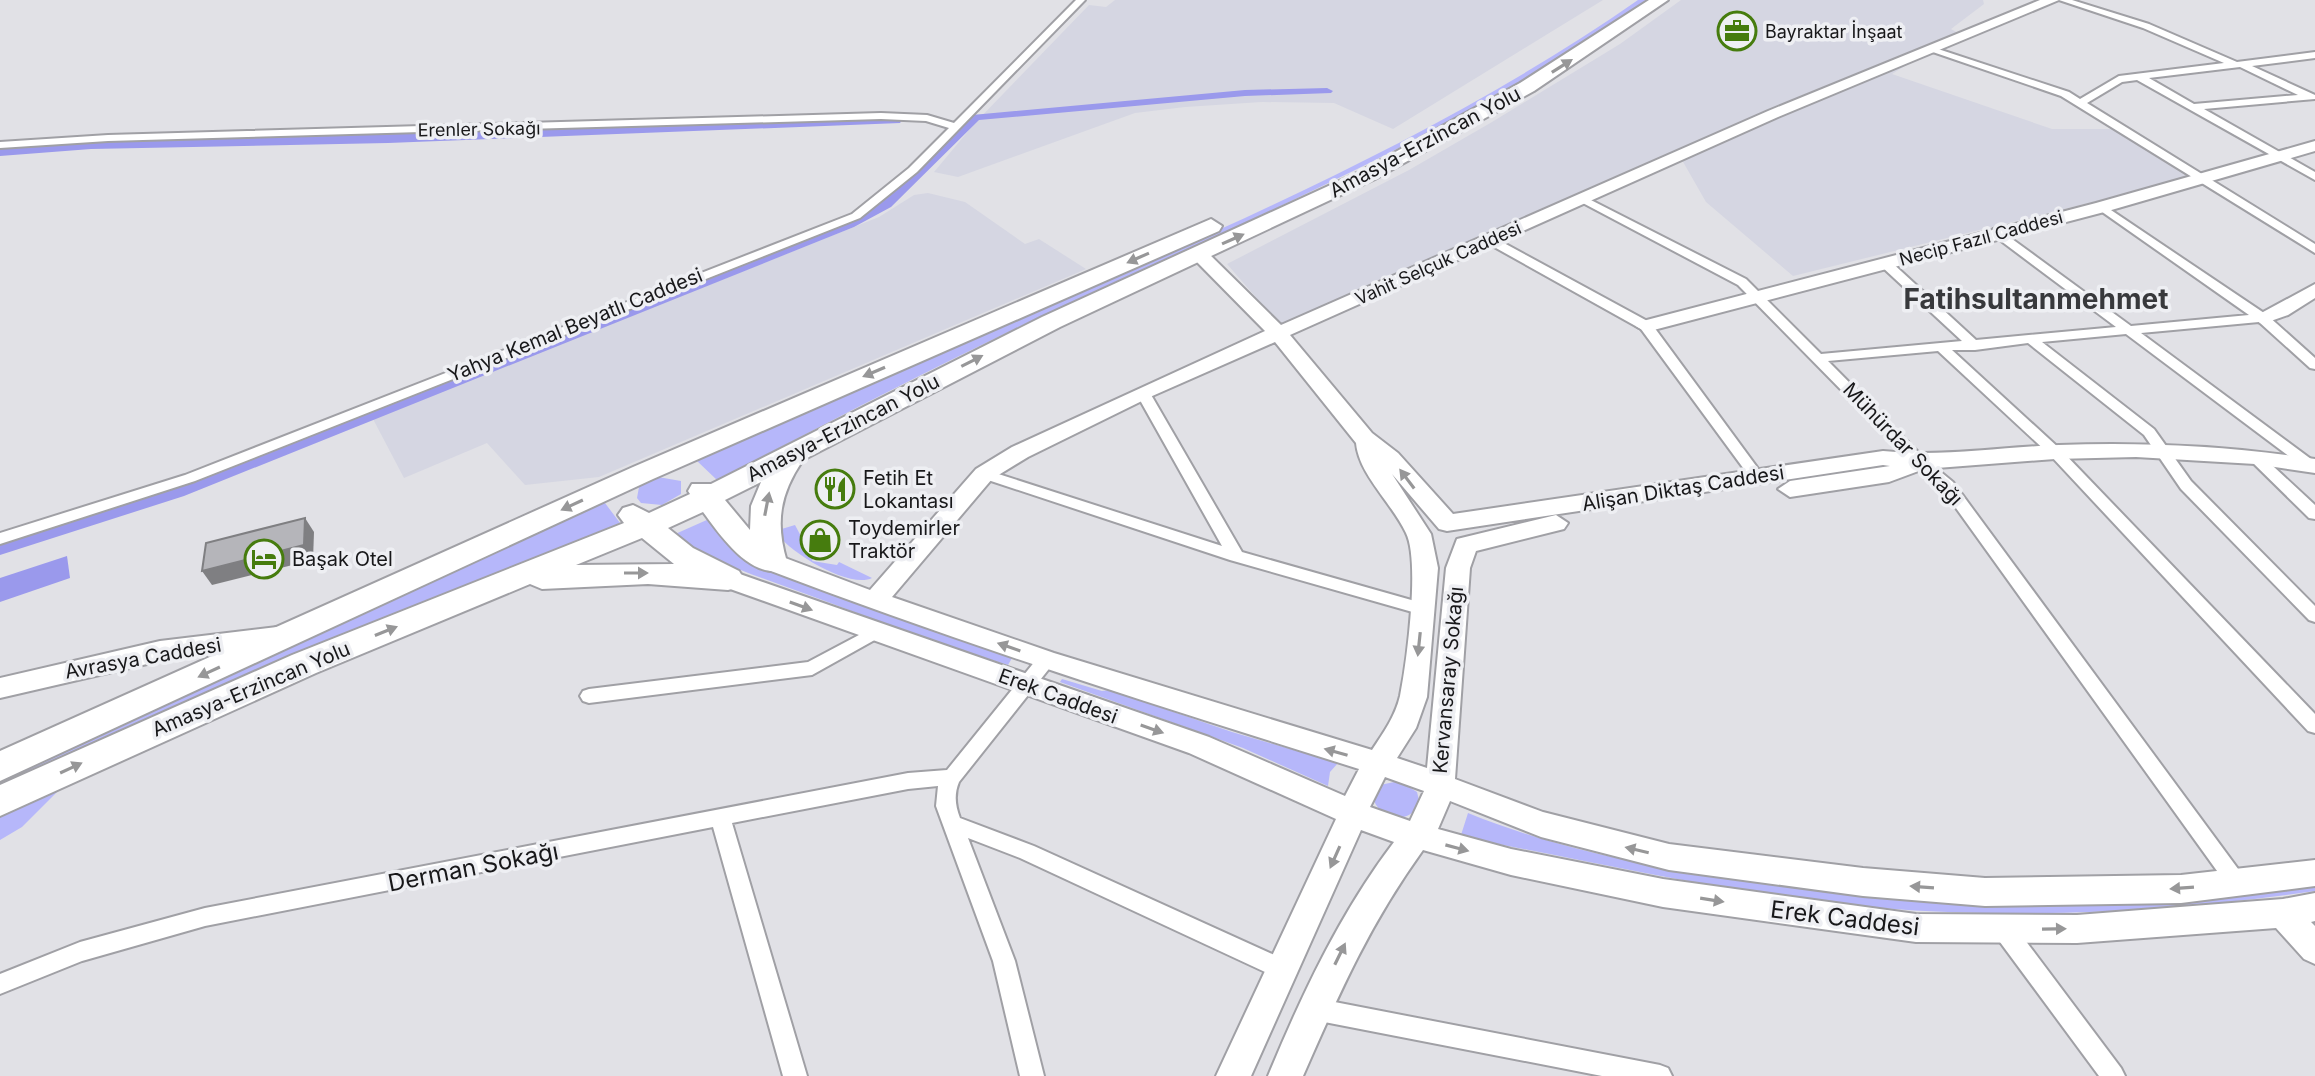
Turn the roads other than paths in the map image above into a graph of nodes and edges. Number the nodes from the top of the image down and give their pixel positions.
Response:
1 (1081, 0) edge
2 (1628, 0) edge
3 (1660, 0) edge
4 (2052, 0) edge
5 (2063, 0) edge
6 (1932, 50) junction
7 (2315, 55) edge
8 (2238, 64) junction
9 (2138, 76) junction
10 (2313, 98) edge
11 (2080, 103) junction
12 (2193, 107) junction
13 (957, 127) junction
14 (0, 145) edge
15 (2315, 146) edge
16 (2278, 156) junction
17 (2315, 177) edge
18 (2197, 179) junction
19 (1583, 199) junction
20 (2102, 207) junction
21 (1997, 232) junction
22 (1491, 240) junction
23 (2315, 249) edge
24 (1199, 254) junction
25 (1885, 263) junction
26 (2315, 290) edge
27 (1759, 297) junction
28 (2262, 318) junction
29 (1646, 326) junction
30 (2134, 332) junction
31 (1279, 334) junction
32 (2033, 341) junction
33 (1975, 346) junction
34 (1943, 349) junction
35 (1820, 358) junction
36 (2315, 365) edge
37 (1143, 393) junction
38 (1364, 438) junction
39 (2162, 451) junction
40 (2055, 452) junction
41 (794, 453) junction
42 (2255, 457) junction
43 (1920, 462) junction
44 (2313, 466) edge
45 (643, 473) junction
46 (984, 474) junction
47 (1757, 477) junction
48 (696, 500) junction
49 (2315, 514) edge
50 (638, 519) junction
51 (1447, 523) junction
52 (1419, 537) junction
53 (0, 539) edge
54 (1466, 545) junction
55 (1236, 556) junction
56 (772, 562) junction
57 (728, 579) junction
58 (503, 583) junction
59 (875, 601) junction
60 (1423, 609) junction
61 (2315, 616) edge
62 (874, 633) junction
63 (287, 636) junction
64 (1046, 660) junction
65 (1027, 684) junction
66 (0, 688) edge
67 (589, 696) dead end
68 (2315, 726) edge
69 (0, 767) edge
70 (952, 777) junction
71 (1365, 787) junction
72 (0, 801) edge
73 (1429, 812) junction
74 (721, 820) junction
75 (952, 823) junction
76 (2315, 873) edge
77 (2237, 883) junction
78 (2315, 907) edge
79 (2283, 913) junction
80 (2005, 931) junction
81 (2315, 949) edge
82 (1284, 970) junction
83 (0, 984) edge
84 (1314, 1009) junction
85 (795, 1076) edge
86 (1032, 1076) edge
87 (1233, 1076) edge
88 (1285, 1076) edge
89 (1660, 1076) edge
90 (2113, 1076) edge

1 - 13 street, Yahya Kemal Beyatlı Caddesi
2 -> 45 highway, Amasya-Erzincan Yolu
24 -> 3 highway, Amasya-Erzincan Yolu
4 - 6 street, Vahit Selçuk Caddesi
5 - 8 street
6 - 11 street
6 - 19 street, Vahit Selçuk Caddesi
7 - 8 street
8 - 9 street
8 - 10 street
9 - 11 street
9 - 12 street
10 - 12 street
11 - 18 street
12 - 16 street
13 - 14 street, Erenler Sokağı
13 - 53 street, Yahya Kemal Beyatlı Caddesi
15 - 16 street, Necip Fazıl Caddesi
16 - 17 street
16 - 18 street, Necip Fazıl Caddesi
18 - 20 street, Necip Fazıl Caddesi
18 - 23 street
19 - 22 street, Vahit Selçuk Caddesi
19 - 27 street, Mühürdar Sokağı
20 - 21 street, Necip Fazıl Caddesi
20 - 28 street
21 - 25 street, Necip Fazıl Caddesi
21 - 30 street
22 - 29 street
22 - 31 street, Vahit Selçuk Caddesi
24 - 31 street
41 -> 24 highway, Amasya-Erzincan Yolu
25 - 27 street, Necip Fazıl Caddesi
25 - 33 street
26 - 28 street
27 - 29 street, Necip Fazıl Caddesi
27 - 35 street, Mühürdar Sokağı
28 - 30 street
28 - 36 street
29 - 47 street
30 - 32 street
30 - 44 street
31 - 37 street, Vahit Selçuk Caddesi
31 - 38 street
32 - 33 street
32 - 39 street
33 - 34 street
34 - 35 street
34 - 40 street
35 - 43 street, Mühürdar Sokağı
37 - 46 street, Vahit Selçuk Caddesi
37 - 55 street
51 -> 38 street
38 - 52 street
39 - 40 street, Alişan Diktaş Caddesi
39 - 42 street, Alişan Diktaş Caddesi
39 - 61 street
40 - 43 street, Alişan Diktaş Caddesi
40 - 68 street
41 - 48 highway, Amasya-Erzincan Yolu
56 -> 41 highway
42 - 44 street, Alişan Diktaş Caddesi
42 - 49 street
43 - 47 street, Alişan Diktaş Caddesi
43 - 54 street, Alişan Diktaş Caddesi
43 - 77 street, Mühürdar Sokağı
45 - 48 highway
45 - 50 highway
45 -> 63 highway, Amasya-Erzincan Yolu
46 - 55 street
46 - 59 street, Vahit Selçuk Caddesi
47 - 51 street, Alişan Diktaş Caddesi
48 - 50 highway, Amasya-Erzincan Yolu
48 - 56 highway
50 - 57 highway
50 - 58 highway, Amasya-Erzincan Yolu
51 - 52 street
51 - 54 street
52 - 54 street
52 - 60 street, Kervansaray Sokağı
54 - 73 street, Kervansaray Sokağı
55 - 60 street
56 - 59 street, Erek Caddesi
58 -> 57 highway
57 -> 62 street, Erek Caddesi
72 -> 58 highway, Amasya-Erzincan Yolu
64 -> 59 street, Erek Caddesi
60 -> 71 street, Kervansaray Sokağı
62 - 65 street, Erek Caddesi
62 - 67 street
63 - 66 street, Avrasya Caddesi
63 -> 69 highway, Amasya-Erzincan Yolu
64 - 65 street
71 -> 64 street, Erek Caddesi
65 - 70 street
65 -> 71 street, Erek Caddesi
70 - 74 street, Derman Sokağı
70 - 75 street
71 - 73 street, Erek Caddesi
71 - 73 street, Erek Caddesi
71 -> 82 street, Kervansaray Sokağı
77 -> 73 street, Erek Caddesi
73 -> 80 street, Erek Caddesi
84 -> 73 street
74 - 83 street, Derman Sokağı
74 - 85 street
75 - 82 street
75 - 86 street
76 - 77 street, Erek Caddesi
78 - 79 street, Erek Caddesi
80 -> 79 street, Erek Caddesi
79 - 81 street
80 - 90 street
82 - 87 street, Kervansaray Sokağı
84 - 88 street
84 - 89 street

